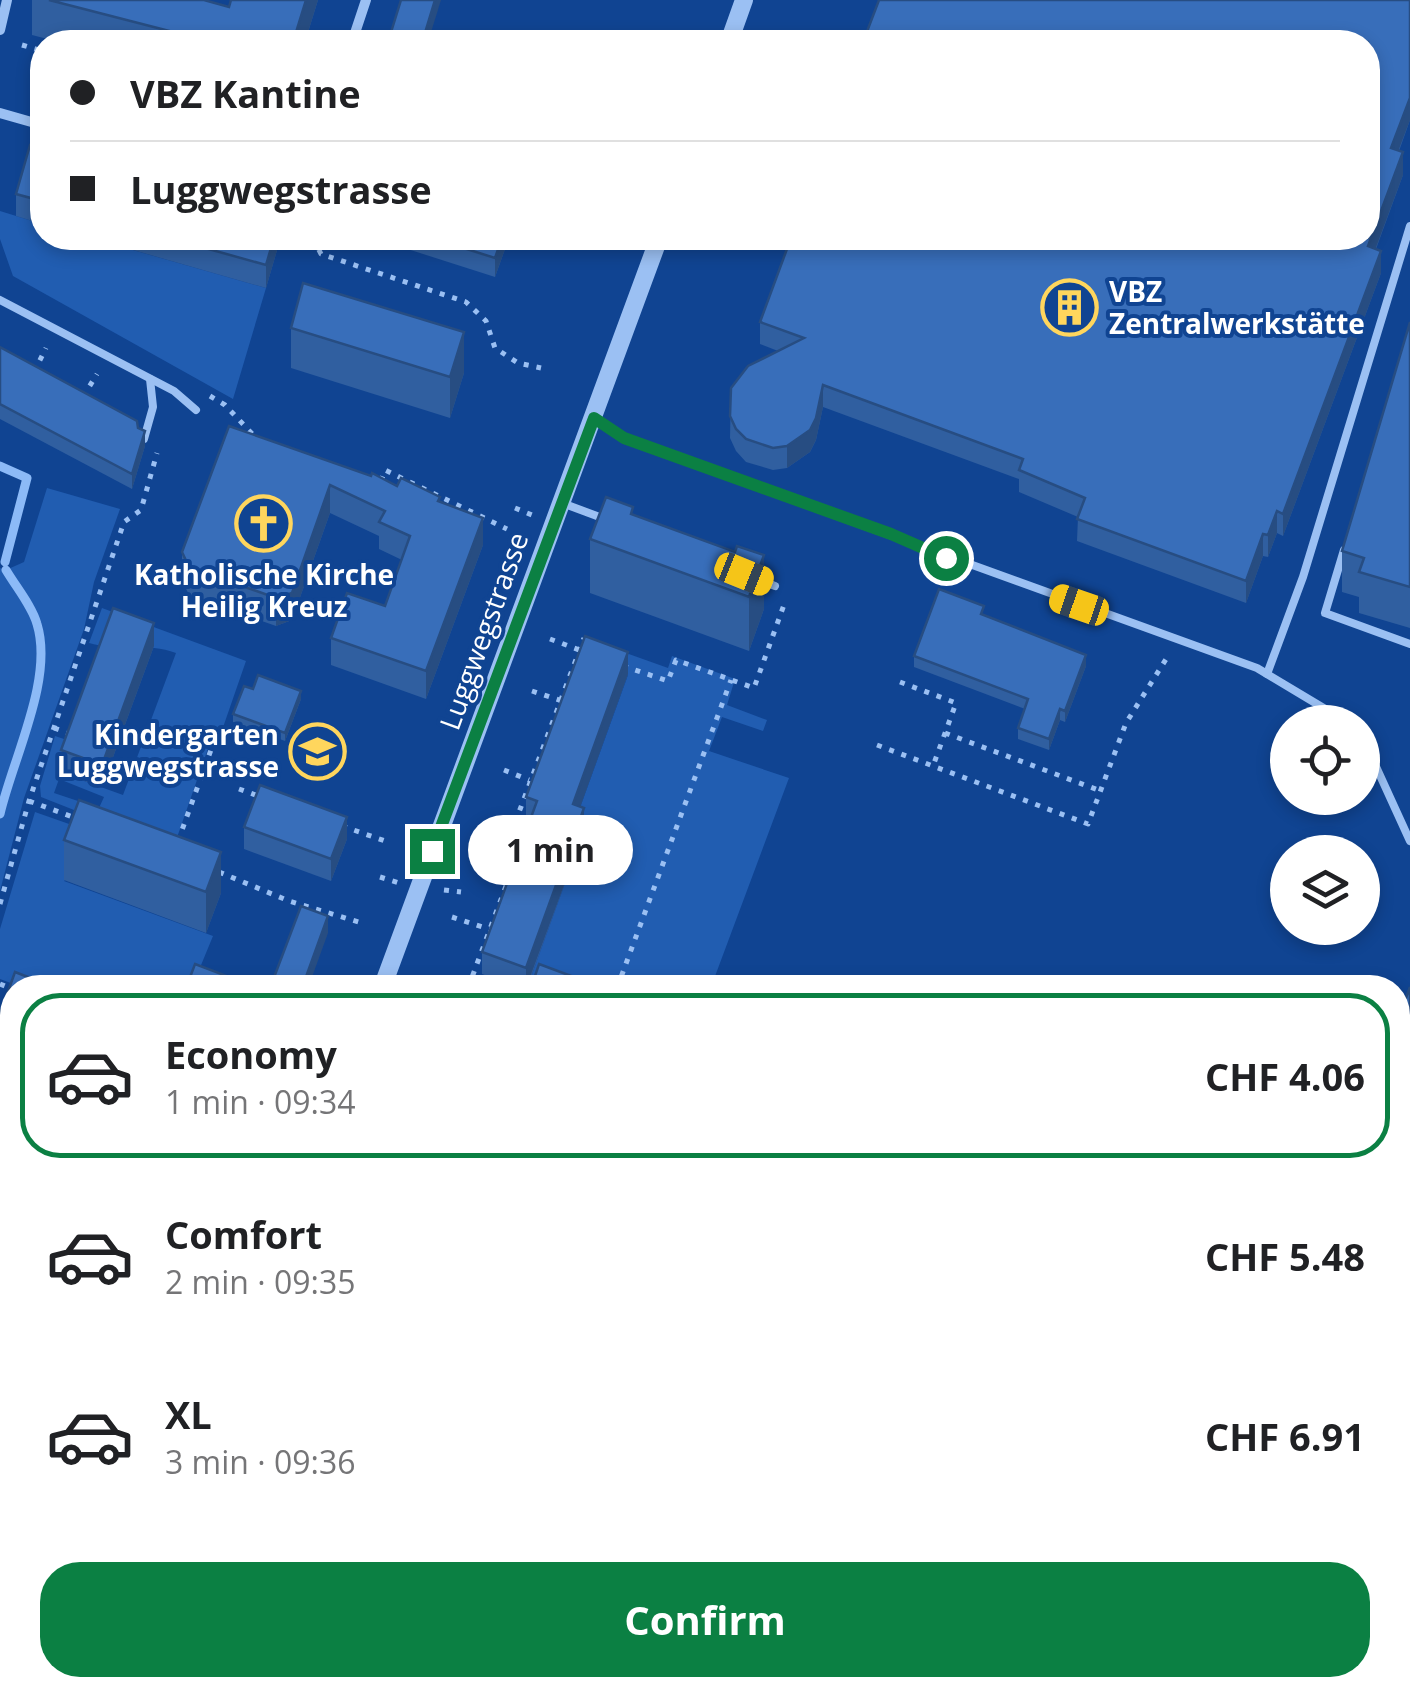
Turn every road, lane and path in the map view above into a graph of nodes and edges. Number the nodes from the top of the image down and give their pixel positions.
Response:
1 (7, 0) edge
2 (366, 0) edge
3 (744, 0) edge
4 (0, 30) edge
5 (356, 30) edge
6 (733, 30) edge
7 (22, 45) dead end
8 (30, 47) edge
9 (0, 113) edge
10 (30, 121) edge
11 (1410, 226) edge
12 (318, 250) edge
13 (655, 250) edge
14 (0, 300) edge
15 (46, 348) dead end
16 (121, 364) junction
17 (541, 368) dead end
18 (31, 379) edge
19 (150, 379) junction
20 (80, 405) edge
21 (196, 410) dead end
22 (594, 418) junction
23 (144, 439) edge
24 (161, 440) dead end
25 (379, 485) edge
26 (562, 503) junction
27 (620, 524) edge
28 (508, 529) dead end
29 (1348, 538) edge
30 (740, 572) edge
31 (775, 586) joint
32 (584, 638) edge
33 (550, 640) dead end
34 (1178, 640) junction
35 (1410, 644) edge
36 (600, 658) edge
37 (617, 663) edge
38 (1268, 674) junction
39 (732, 680) junction
40 (900, 682) dead end
41 (532, 691) dead end
42 (560, 700) junction
43 (568, 704) edge
44 (1319, 705) edge
45 (54, 728) junction
46 (945, 732) junction
47 (75, 736) edge
48 (216, 736) dead end
49 (877, 746) dead end
50 (933, 766) junction
51 (504, 770) dead end
52 (1380, 775) edge
53 (530, 780) junction
54 (540, 781) edge
55 (239, 790) dead end
56 (1100, 791) junction
57 (29, 801) junction
58 (274, 802) edge
59 (83, 822) edge
60 (341, 825) edge
61 (480, 838) dead end
62 (1410, 841) edge
63 (391, 843) dead end
64 (506, 847) junction
65 (173, 855) edge
66 (216, 871) edge
67 (0, 904) edge
68 (452, 917) dead end
69 (362, 923) dead end
70 (490, 929) junction
71 (498, 932) edge
72 (387, 975) edge
73 (473, 975) edge
74 (622, 975) edge

1 - 4 street
2 - 5 street
3 - 6 street
7 - 8 path
9 - 10 street
11 - 38 lane
12 - 17 path
13 - 22 street, Luggwegstrasse
14 - 16 lane
15 - 18 path
16 - 19 lane
16 - 20 path
19 - 21 lane
19 - 23 lane
22 - 26 street, Luggwegstrasse
22 - 34 lane
24 - 45 path
25 - 28 path
26 - 27 lane
26 - 72 street, Luggwegstrasse
29 - 35 lane
30 - 31 lane
31 - 39 path
32 - 42 path
33 - 36 path
34 - 38 lane
34 - 56 path
37 - 39 path
38 - 44 lane
39 - 74 path
40 - 46 path
41 - 42 path
42 - 43 path
42 - 53 path
45 - 47 path
45 - 57 path
46 - 50 path
46 - 56 path
48 - 65 path
49 - 50 path
50 - 56 path
51 - 53 path
52 - 62 lane
53 - 54 path
53 - 64 path
55 - 58 path
57 - 59 path
57 - 67 path
60 - 63 path
61 - 64 path
64 - 70 path
66 - 69 path
68 - 70 path
70 - 71 path
70 - 73 path

